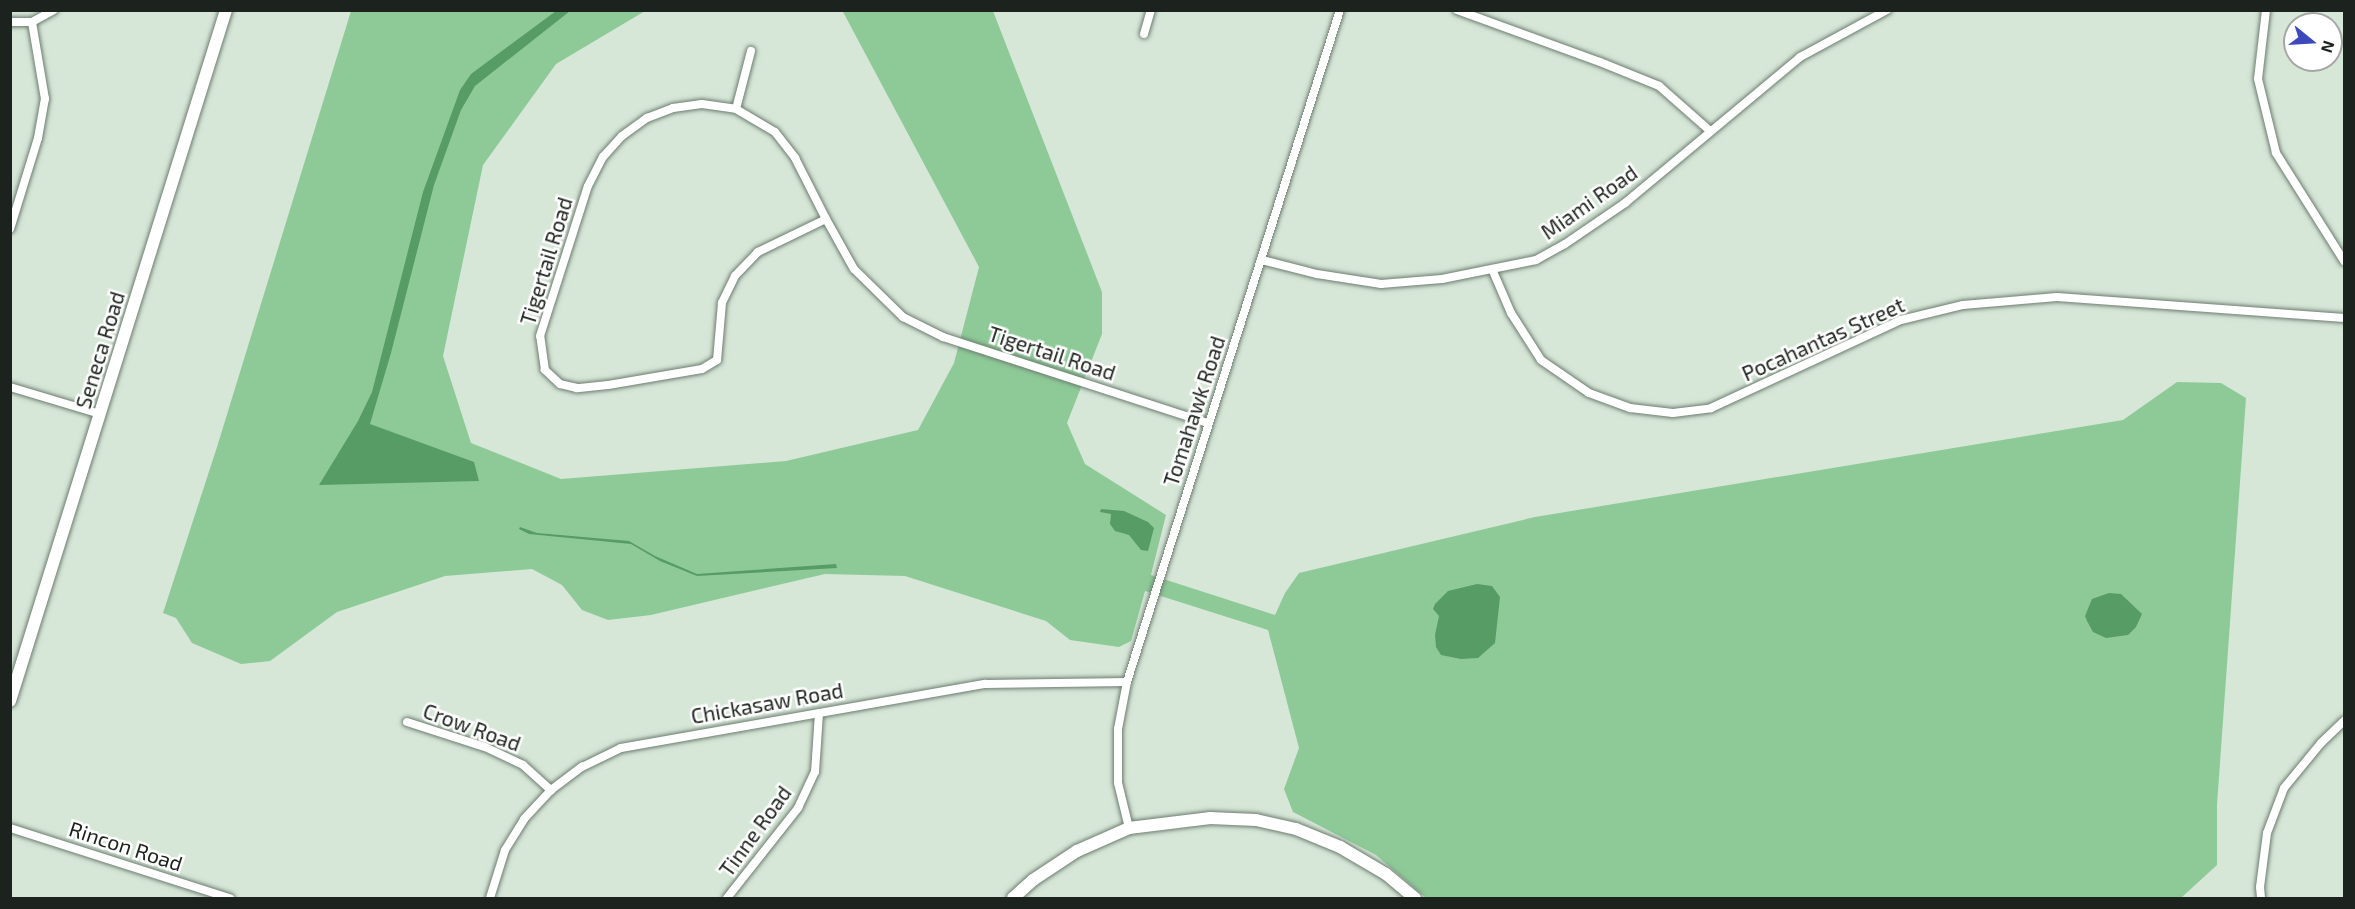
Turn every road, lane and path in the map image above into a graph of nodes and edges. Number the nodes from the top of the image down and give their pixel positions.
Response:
1 (54, 10) edge
2 (226, 10) edge
3 (1151, 10) edge
4 (1340, 10) edge
5 (1457, 10) edge
6 (1887, 10) edge
7 (2266, 10) edge
8 (10, 22) edge
9 (32, 22) junction
10 (1144, 34) dead end
11 (751, 51) dead end
12 (736, 109) junction
13 (1710, 130) junction
14 (826, 219) junction
15 (10, 229) edge
16 (1262, 260) junction
17 (2344, 261) edge
18 (1492, 269) junction
19 (2344, 318) edge
20 (10, 387) edge
21 (100, 414) junction
22 (1209, 423) junction
23 (1127, 682) junction
24 (10, 701) edge
25 (819, 713) junction
26 (2344, 721) edge
27 (407, 722) dead end
28 (551, 790) junction
29 (10, 828) edge
30 (1129, 828) junction
31 (224, 898) edge
32 (490, 898) edge
33 (727, 898) edge
34 (1013, 898) edge
35 (1415, 898) edge
36 (2261, 898) edge

1 - 9 street
2 - 21 street, Seneca Road
3 - 10 street
4 - 16 street, Tomahawk Road
5 - 13 street
6 - 13 street, Miami Road
7 - 17 street
8 - 9 street
9 - 15 street
11 - 12 street
12 - 14 street, Tigertail Road
12 - 14 street, Tigertail Road
13 - 18 street, Miami Road
14 - 22 street, Tigertail Road
16 - 18 street, Miami Road
16 - 22 street, Tomahawk Road
18 - 19 street, Pocahantas Street
20 - 21 street
21 - 24 street, Seneca Road
22 - 23 street, Tomahawk Road
23 - 25 street, Chickasaw Road
23 - 30 street, Tomahawk Road
25 - 28 street, Chickasaw Road
25 - 33 street, Tinne Road
26 - 36 street
27 - 28 street, Crow Road
28 - 32 street, Chickasaw Road
29 - 31 street, Rincon Road
30 - 34 street
30 - 35 street

